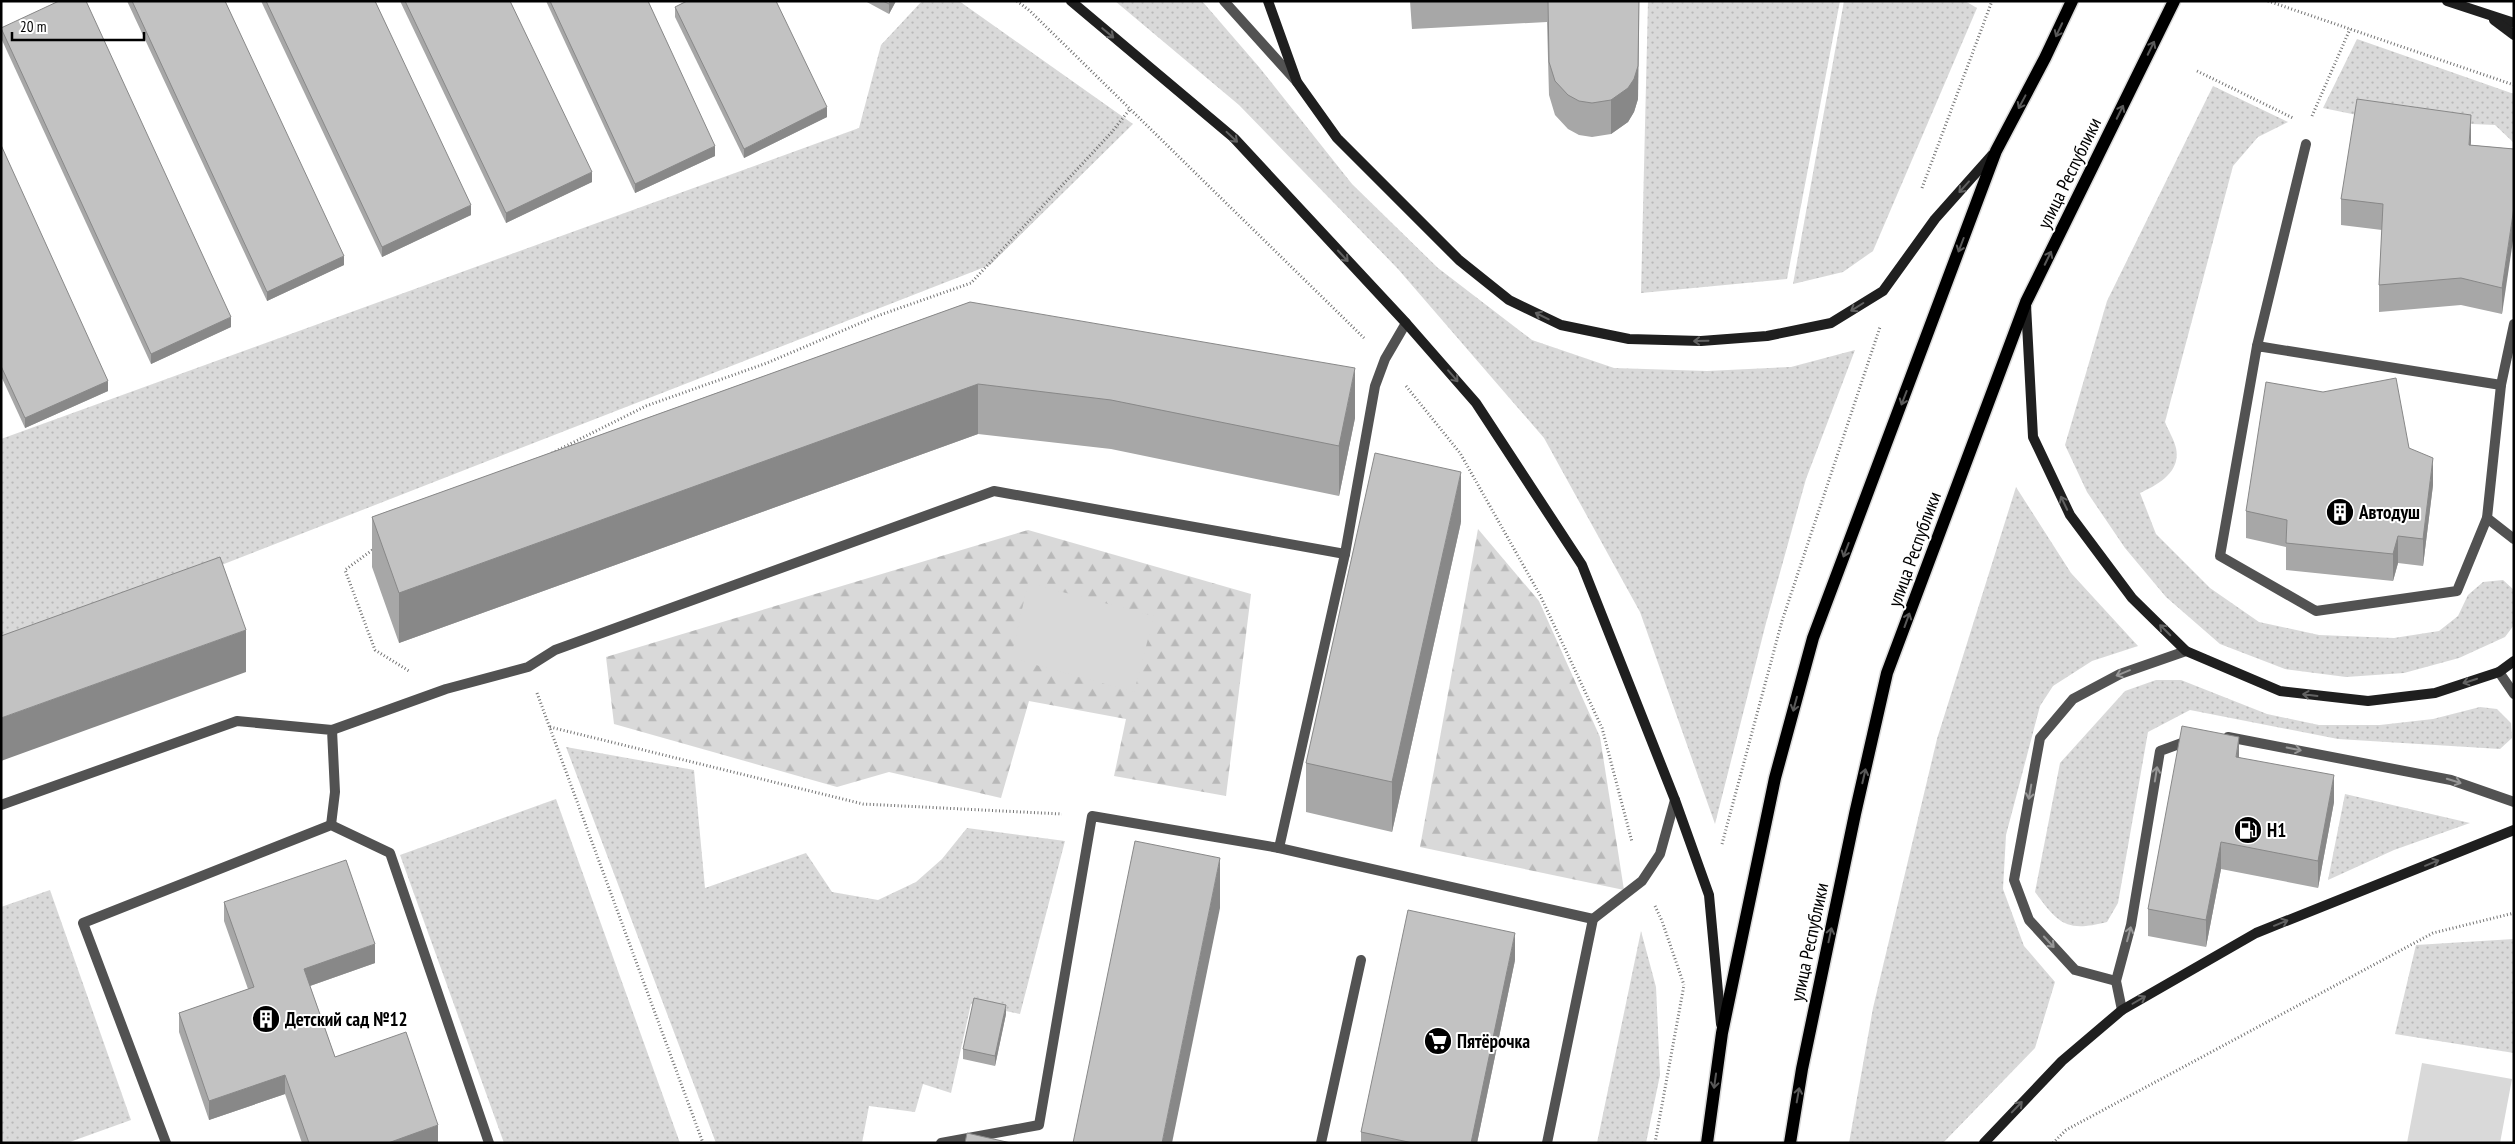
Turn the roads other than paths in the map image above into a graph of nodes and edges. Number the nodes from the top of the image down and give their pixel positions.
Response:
1 (1071, 1) edge
2 (1224, 1) edge
3 (1268, 1) edge
4 (2072, 1) edge
5 (2174, 1) edge
6 (2447, 1) edge
7 (2487, 15) junction
8 (2514, 23) edge
9 (2514, 35) edge
10 (1297, 82) junction
11 (2306, 144) dead end
12 (1996, 151) junction
13 (2026, 302) junction
14 (1406, 323) junction
15 (2514, 324) edge
16 (2257, 346) junction
17 (2501, 385) junction
18 (2487, 518) junction
19 (2514, 539) edge
20 (1345, 554) junction
21 (2186, 651) junction
22 (2514, 662) edge
23 (2499, 672) junction
24 (2514, 694) edge
25 (332, 730) junction
26 (2217, 735) edge
27 (2200, 736) edge
28 (1675, 800) junction
29 (2514, 802) edge
30 (1, 805) edge
31 (330, 824) junction
32 (2514, 830) edge
33 (1279, 848) junction
34 (1593, 919) junction
35 (1361, 960) dead end
36 (2116, 981) junction
37 (2122, 1010) junction
38 (1722, 1033) junction
39 (166, 1143) edge
40 (489, 1143) edge
41 (941, 1143) edge
42 (1321, 1143) edge
43 (1547, 1143) edge
44 (1707, 1143) edge
45 (1790, 1143) edge
46 (1984, 1143) edge

1 -> 14 main road
2 - 10 lane
3 - 10 main road
4 -> 12 main road
13 -> 5 main road, улица Республики
6 - 7 main road
7 - 8 main road
7 - 9 main road
12 -> 10 main road
11 - 16 lane
12 -> 38 main road
21 -> 13 main road
45 -> 13 main road, улица Республики
14 - 20 lane
14 -> 28 main road
15 - 17 lane
16 - 17 lane
16 - 18 lane
17 - 18 lane
18 - 19 lane
20 - 25 lane
20 - 33 lane
23 -> 21 main road
21 -> 36 lane
22 - 23 main road
23 - 24 lane
25 - 30 lane
25 - 31 lane
26 -> 29 lane
36 -> 27 lane
28 - 34 lane
28 - 38 main road
31 - 39 lane
31 - 40 lane
37 -> 32 main road
33 - 34 lane
33 - 41 lane
34 - 43 lane
35 - 42 lane
36 - 37 lane
46 -> 37 main road
38 -> 44 main road

